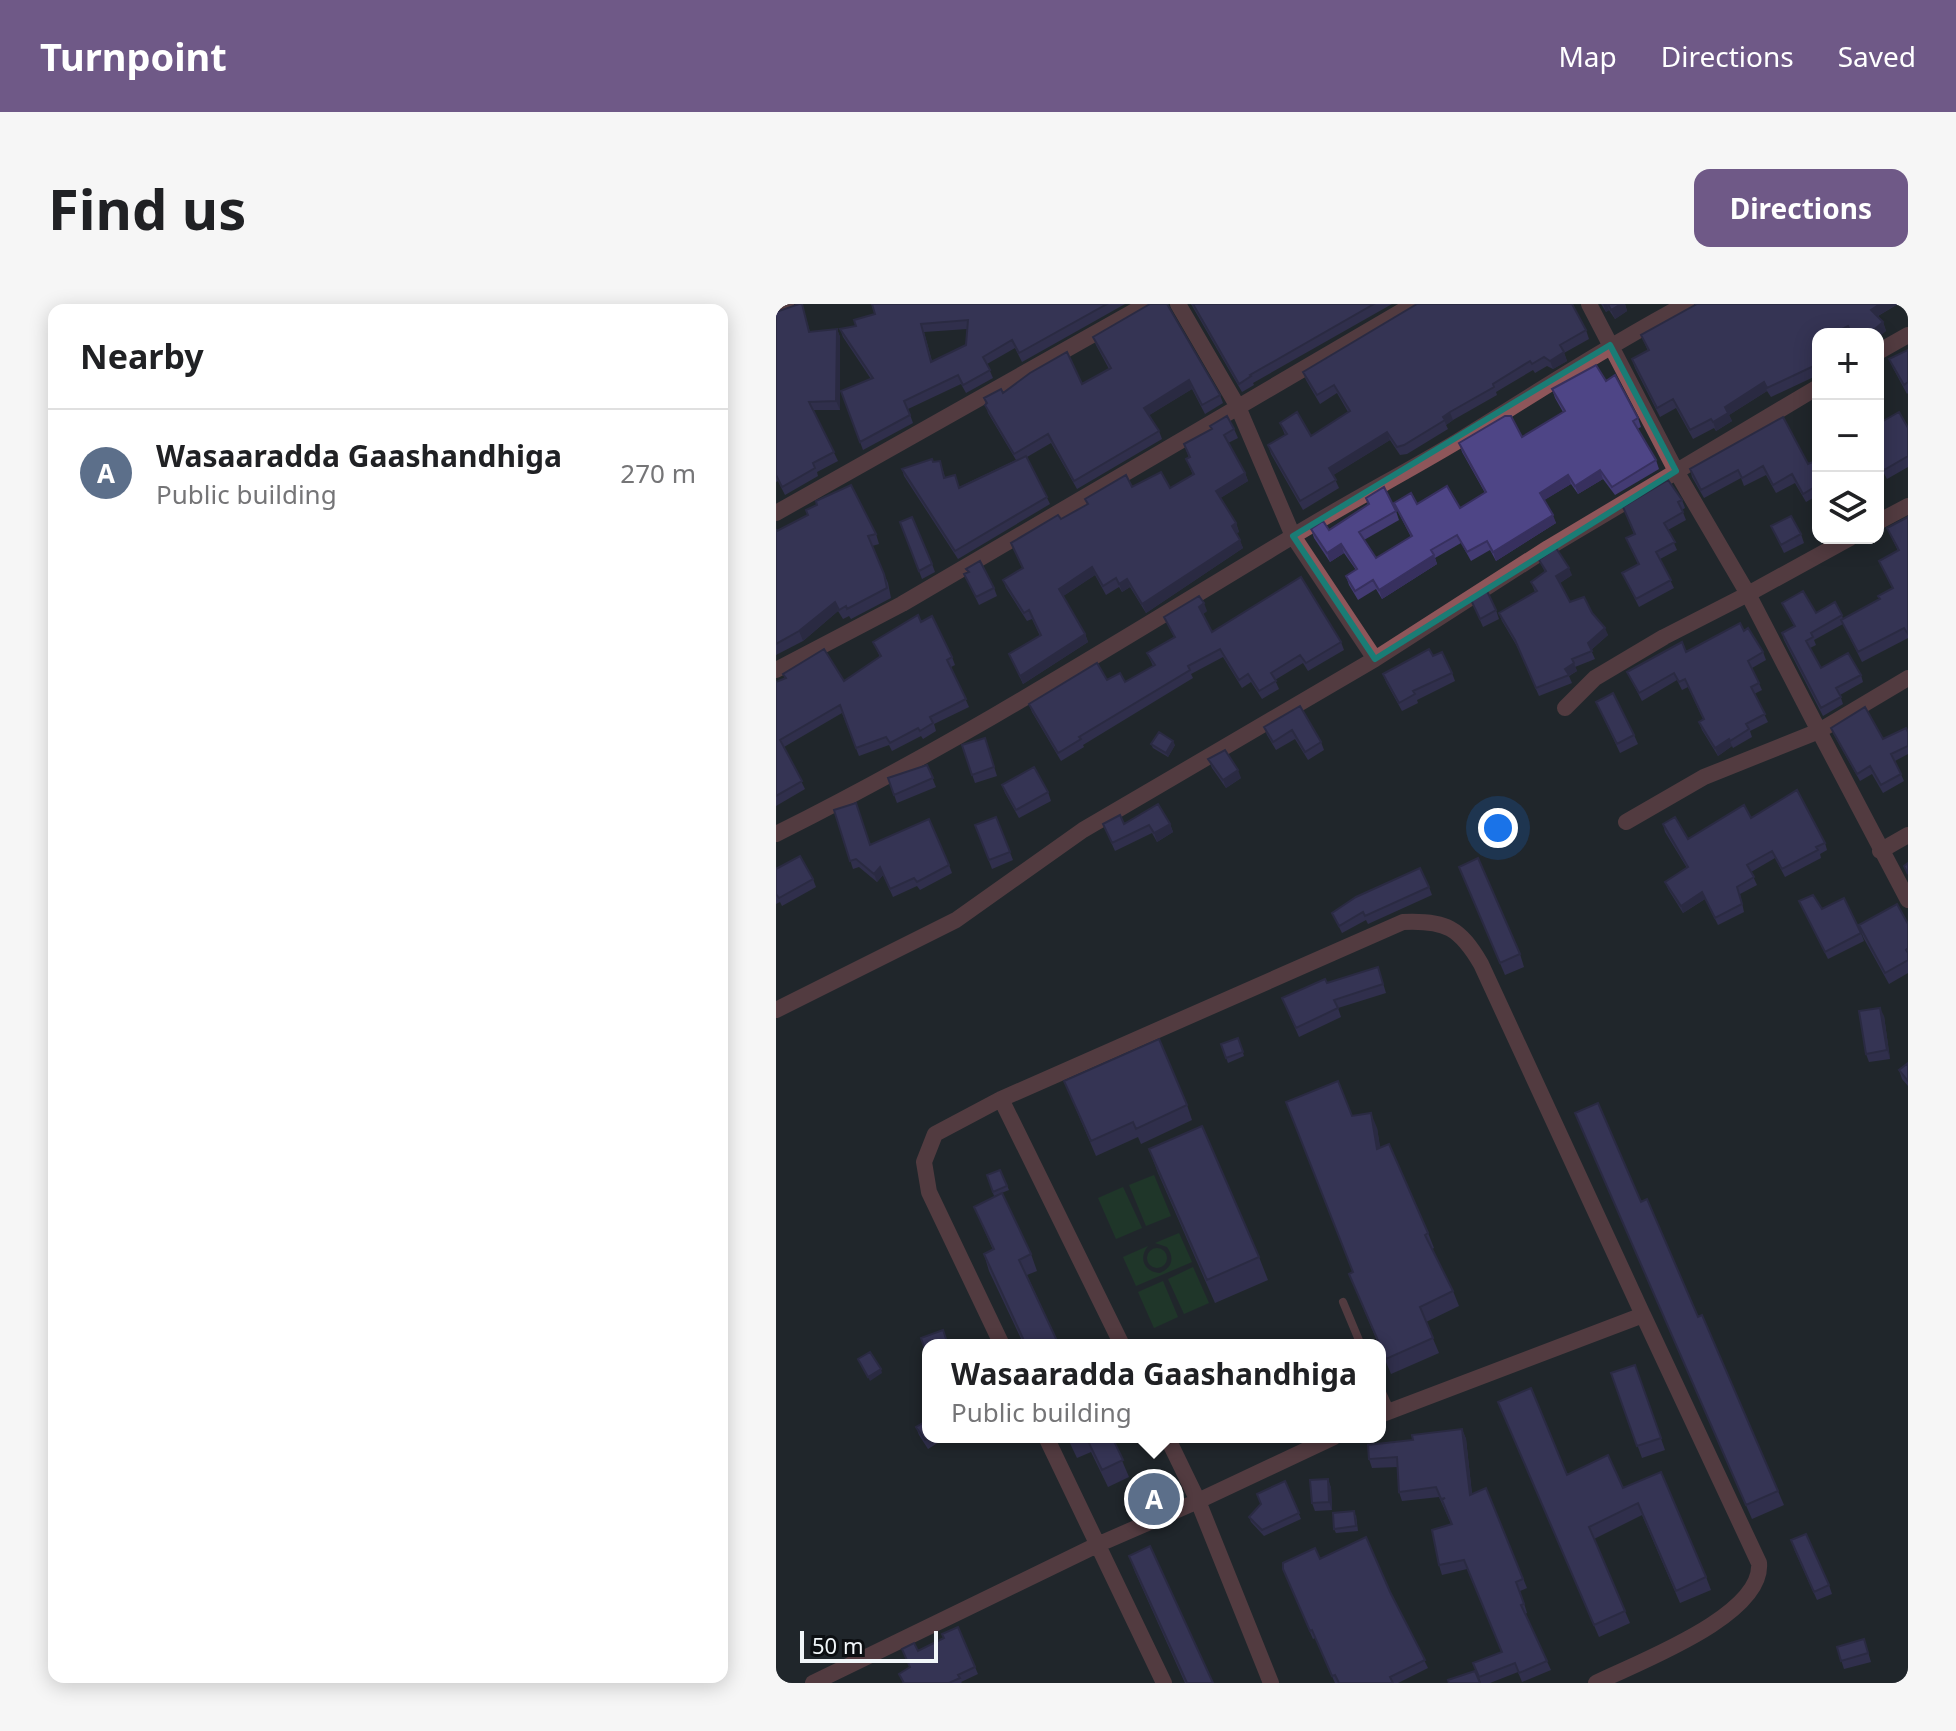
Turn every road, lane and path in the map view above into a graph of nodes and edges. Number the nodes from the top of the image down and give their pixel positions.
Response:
1 (786, 304) edge
2 (1147, 304) edge
3 (1178, 304) edge
4 (1414, 304) edge
5 (1589, 304) edge
6 (1686, 304) edge
7 (776, 308) edge
8 (1908, 335) edge
9 (1610, 345) junction
10 (1884, 349) edge
11 (1812, 391) edge
12 (1238, 407) junction
13 (1676, 471) junction
14 (1908, 506) edge
15 (776, 513) edge
16 (1884, 519) edge
17 (1293, 536) junction
18 (1839, 544) edge
19 (1748, 594) junction
20 (1375, 659) junction
21 (776, 670) edge
22 (1908, 678) edge
23 (1565, 708) dead end
24 (1819, 731) junction
25 (1626, 822) dead end
26 (776, 834) edge
27 (1908, 835) edge
28 (1880, 851) junction
29 (1908, 900) edge
30 (776, 1010) edge
31 (1001, 1099) junction
32 (1343, 1302) dead end
33 (1643, 1315) junction
34 (999, 1339) edge
35 (1119, 1339) edge
36 (1358, 1339) edge
37 (1386, 1413) edge
38 (1049, 1443) edge
39 (1170, 1443) edge
40 (1321, 1443) edge
41 (1198, 1501) junction
42 (1097, 1545) junction
43 (813, 1683) edge
44 (1164, 1683) edge
45 (1271, 1683) edge
46 (1596, 1683) edge

1 - 7 street
2 - 15 street
3 - 12 street
4 - 12 street
5 - 9 street
6 - 9 street
8 - 10 street
9 - 13 street
9 - 17 street
11 - 13 street
12 - 17 street
12 - 21 street
13 - 19 street
13 - 20 street
14 - 16 street
17 - 20 street
17 - 26 street
18 - 19 street
19 - 23 street
19 - 24 street
20 - 30 street
22 - 24 street
24 - 25 street
24 - 28 street
27 - 28 street
28 - 29 street
31 - 33 street
31 - 34 street
31 - 35 street
32 - 36 lane
33 - 37 street
33 - 46 street
38 - 42 street
39 - 41 street
40 - 41 street
41 - 42 street
41 - 45 street
42 - 43 street
42 - 44 street

